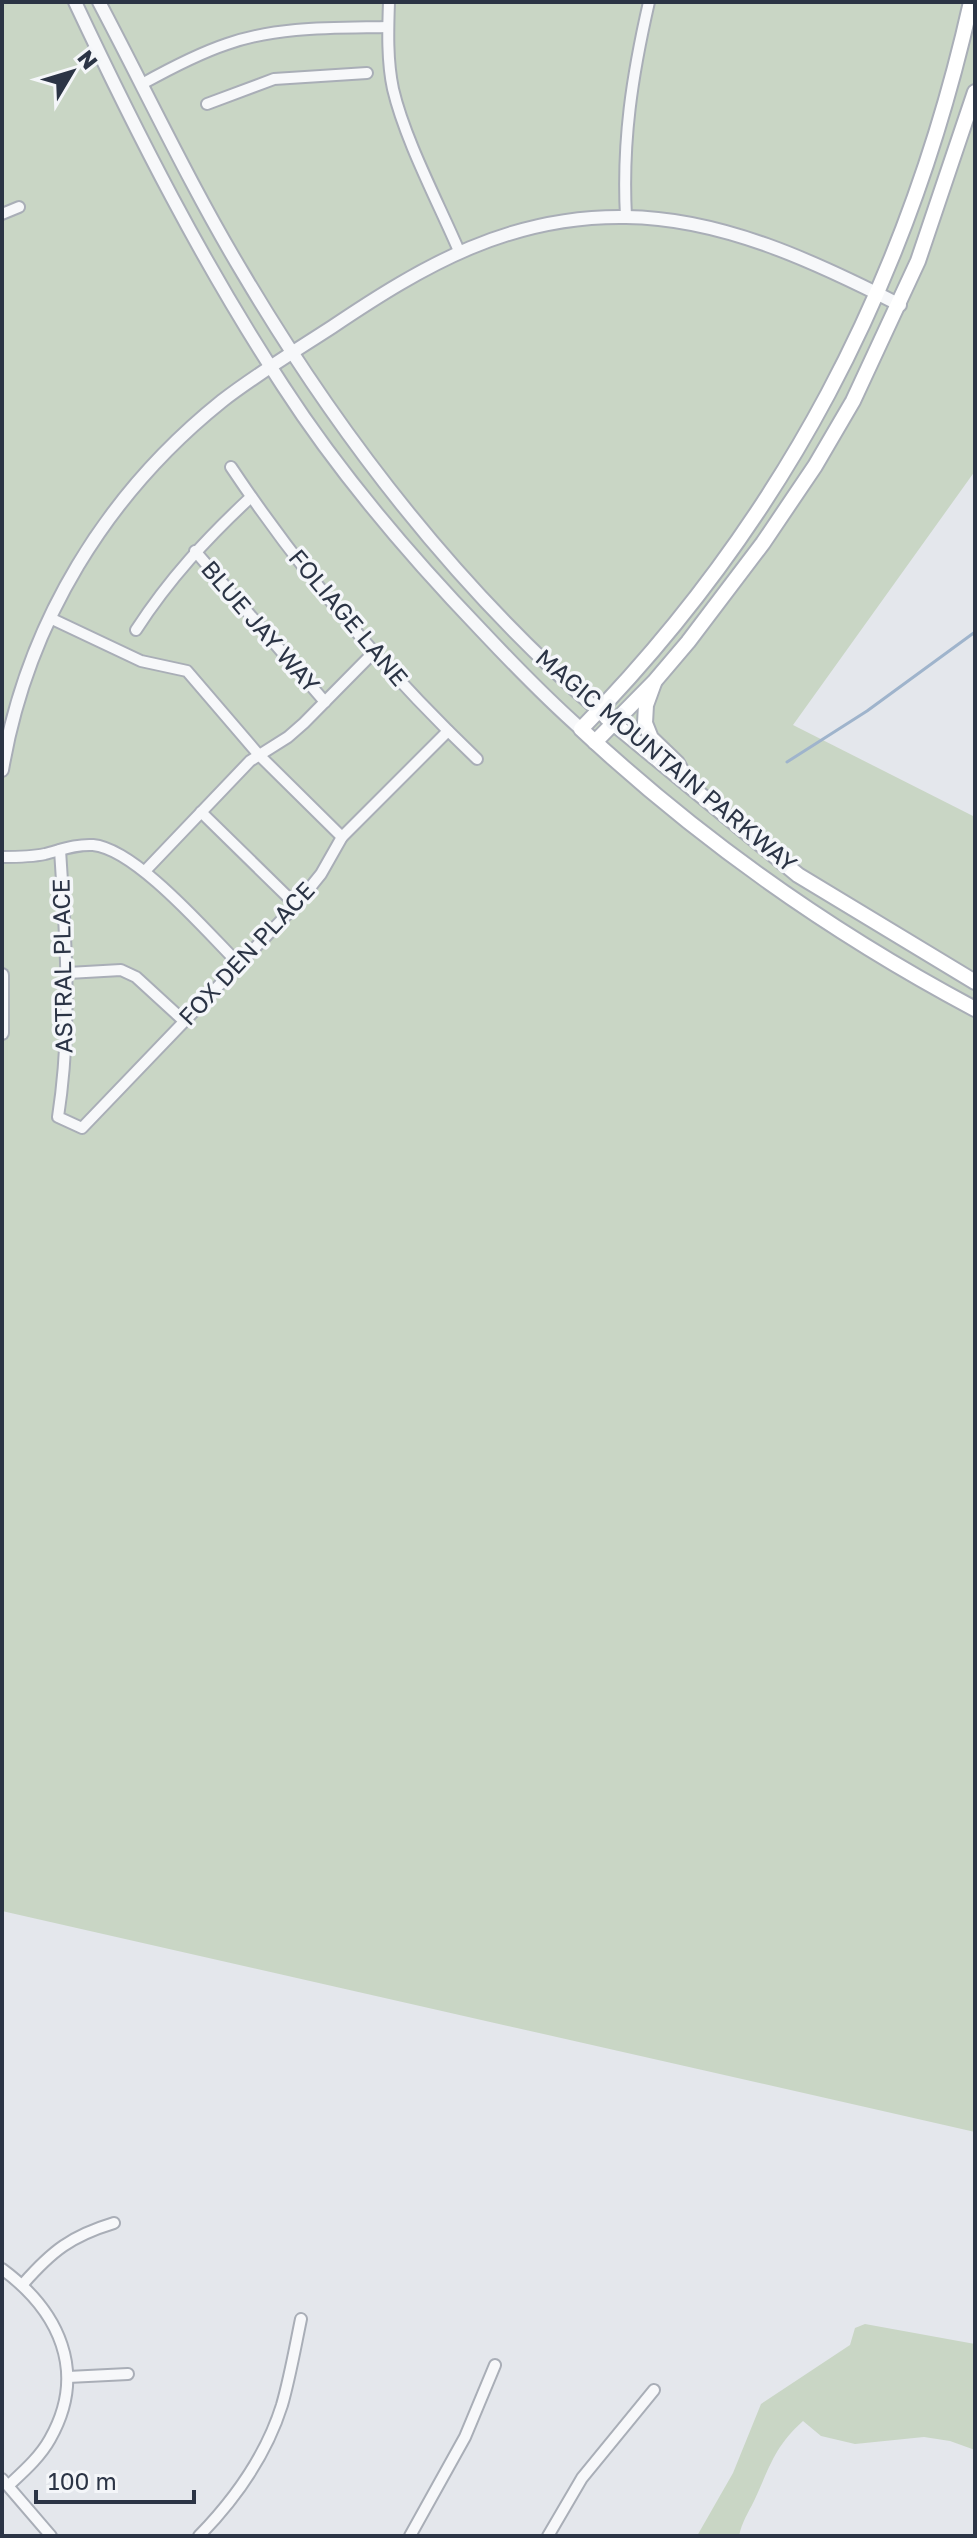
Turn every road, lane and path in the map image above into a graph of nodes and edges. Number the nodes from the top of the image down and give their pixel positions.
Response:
1 (75, 2) edge
2 (99, 2) edge
3 (389, 2) edge
4 (649, 2) edge
5 (971, 2) edge
6 (388, 27) junction
7 (367, 73) dead end
8 (142, 84) junction
9 (975, 92) edge
10 (207, 104) dead end
11 (19, 207) dead end
12 (2, 214) edge
13 (626, 217) junction
14 (459, 251) junction
15 (876, 293) junction
16 (900, 305) junction
17 (292, 353) junction
18 (271, 367) junction
19 (231, 467) dead end
20 (251, 497) junction
21 (195, 551) junction
22 (50, 618) junction
23 (136, 630) dead end
24 (374, 652) junction
25 (654, 682) junction
26 (325, 702) junction
27 (599, 711) junction
28 (613, 723) junction
29 (581, 729) junction
30 (448, 731) junction
31 (595, 742) junction
32 (259, 755) junction
33 (477, 759) dead end
34 (2, 770) edge
35 (693, 790) junction
36 (201, 812) junction
37 (342, 837) junction
38 (60, 850) junction
39 (2, 857) edge
40 (145, 871) junction
41 (296, 905) junction
42 (239, 964) junction
43 (68, 973) junction
44 (2, 975) edge
45 (975, 982) edge
46 (975, 1009) edge
47 (184, 1021) junction
48 (2, 1033) edge
49 (70, 1122) joint
50 (114, 2223) dead end
51 (2, 2269) edge
52 (23, 2284) junction
53 (301, 2319) dead end
54 (495, 2365) dead end
55 (128, 2374) dead end
56 (68, 2377) junction
57 (654, 2390) dead end
58 (6, 2482) edge
59 (51, 2536) edge
60 (199, 2536) edge
61 (410, 2536) edge
62 (548, 2536) edge

1 - 18 street, MAGIC MOUNTAIN PARKWAY
2 - 8 street, MAGIC MOUNTAIN PARKWAY
3 - 6 street
4 - 13 street
5 - 15 main road
6 - 8 street
6 - 14 street
7 - 10 street
8 - 17 street, MAGIC MOUNTAIN PARKWAY
9 - 16 main road
11 - 12 street
13 - 14 street
13 - 15 street
14 - 17 street
15 - 16 street
15 - 27 main road
16 - 25 main road
17 - 18 street
17 - 27 street, MAGIC MOUNTAIN PARKWAY
18 - 22 street
18 - 29 street, MAGIC MOUNTAIN PARKWAY
19 - 20 street, FOLIAGE LANE
20 - 21 street
20 - 24 street, FOLIAGE LANE
21 - 23 street
21 - 26 street, BLUE JAY WAY
22 - 32 street
22 - 34 street
24 - 26 street
24 - 30 street, FOLIAGE LANE
25 - 28 main road
25 - 35 main road
26 - 32 street
27 - 28 main road, MAGIC MOUNTAIN PARKWAY
27 - 29 main road
28 - 31 main road
28 - 35 main road, MAGIC MOUNTAIN PARKWAY
29 - 31 main road, MAGIC MOUNTAIN PARKWAY
30 - 33 street, FOLIAGE LANE
30 - 37 street, FOX DEN PLACE
31 - 46 main road, MAGIC MOUNTAIN PARKWAY
32 - 36 street
32 - 37 street
35 - 45 main road, MAGIC MOUNTAIN PARKWAY
36 - 40 street
36 - 41 street
37 - 41 street, FOX DEN PLACE
38 - 39 street
38 - 40 street
38 - 43 street, ASTRAL PLACE
40 - 42 street
41 - 42 street, FOX DEN PLACE
42 - 47 street, FOX DEN PLACE
43 - 47 street
43 - 49 street, ASTRAL PLACE
44 - 48 street
47 - 49 street, FOX DEN PLACE
50 - 52 street
51 - 52 street
52 - 56 street
53 - 60 street
54 - 61 street
55 - 56 street
56 - 58 street
57 - 62 street
58 - 59 street

